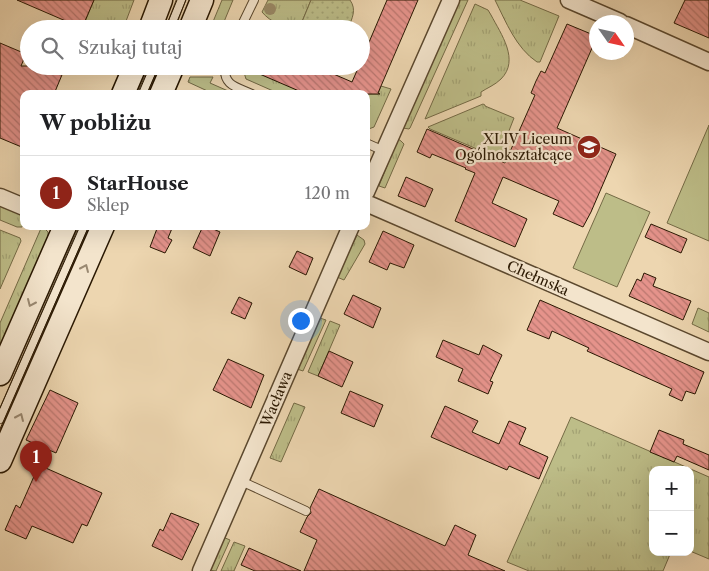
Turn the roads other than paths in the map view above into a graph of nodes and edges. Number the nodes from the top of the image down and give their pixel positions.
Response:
1 (160, 0) edge
2 (181, 0) edge
3 (202, 0) edge
4 (254, 0) edge
5 (451, 0) edge
6 (569, 0) edge
7 (604, 15) edge
8 (153, 20) edge
9 (173, 20) edge
10 (194, 20) edge
11 (244, 20) edge
12 (634, 29) edge
13 (709, 62) edge
14 (131, 75) edge
15 (150, 75) edge
16 (169, 75) edge
17 (225, 75) edge
18 (125, 90) edge
19 (144, 90) edge
20 (163, 90) edge
21 (243, 90) edge
22 (370, 146) edge
23 (384, 151) junction
24 (370, 183) edge
25 (0, 197) edge
26 (20, 205) edge
27 (370, 205) edge
28 (63, 230) edge
29 (82, 230) edge
30 (101, 230) edge
31 (349, 230) edge
32 (709, 352) edge
33 (0, 374) edge
34 (0, 419) edge
35 (0, 461) edge
36 (241, 481) junction
37 (306, 511) dead end
38 (201, 571) edge

1 - 8 main road
2 - 9 lane
3 - 10 main road
4 - 11 lane
5 - 23 street
6 - 7 street
12 - 13 street
14 - 18 main road
15 - 19 lane
16 - 20 main road
17 - 21 lane
22 - 23 lane
23 - 24 street
25 - 26 street
27 - 32 street, Chełmska
28 -> 33 main road
29 - 34 lane
35 -> 30 main road
31 - 36 street, Wacława
36 - 37 lane
36 - 38 street, Wacława

